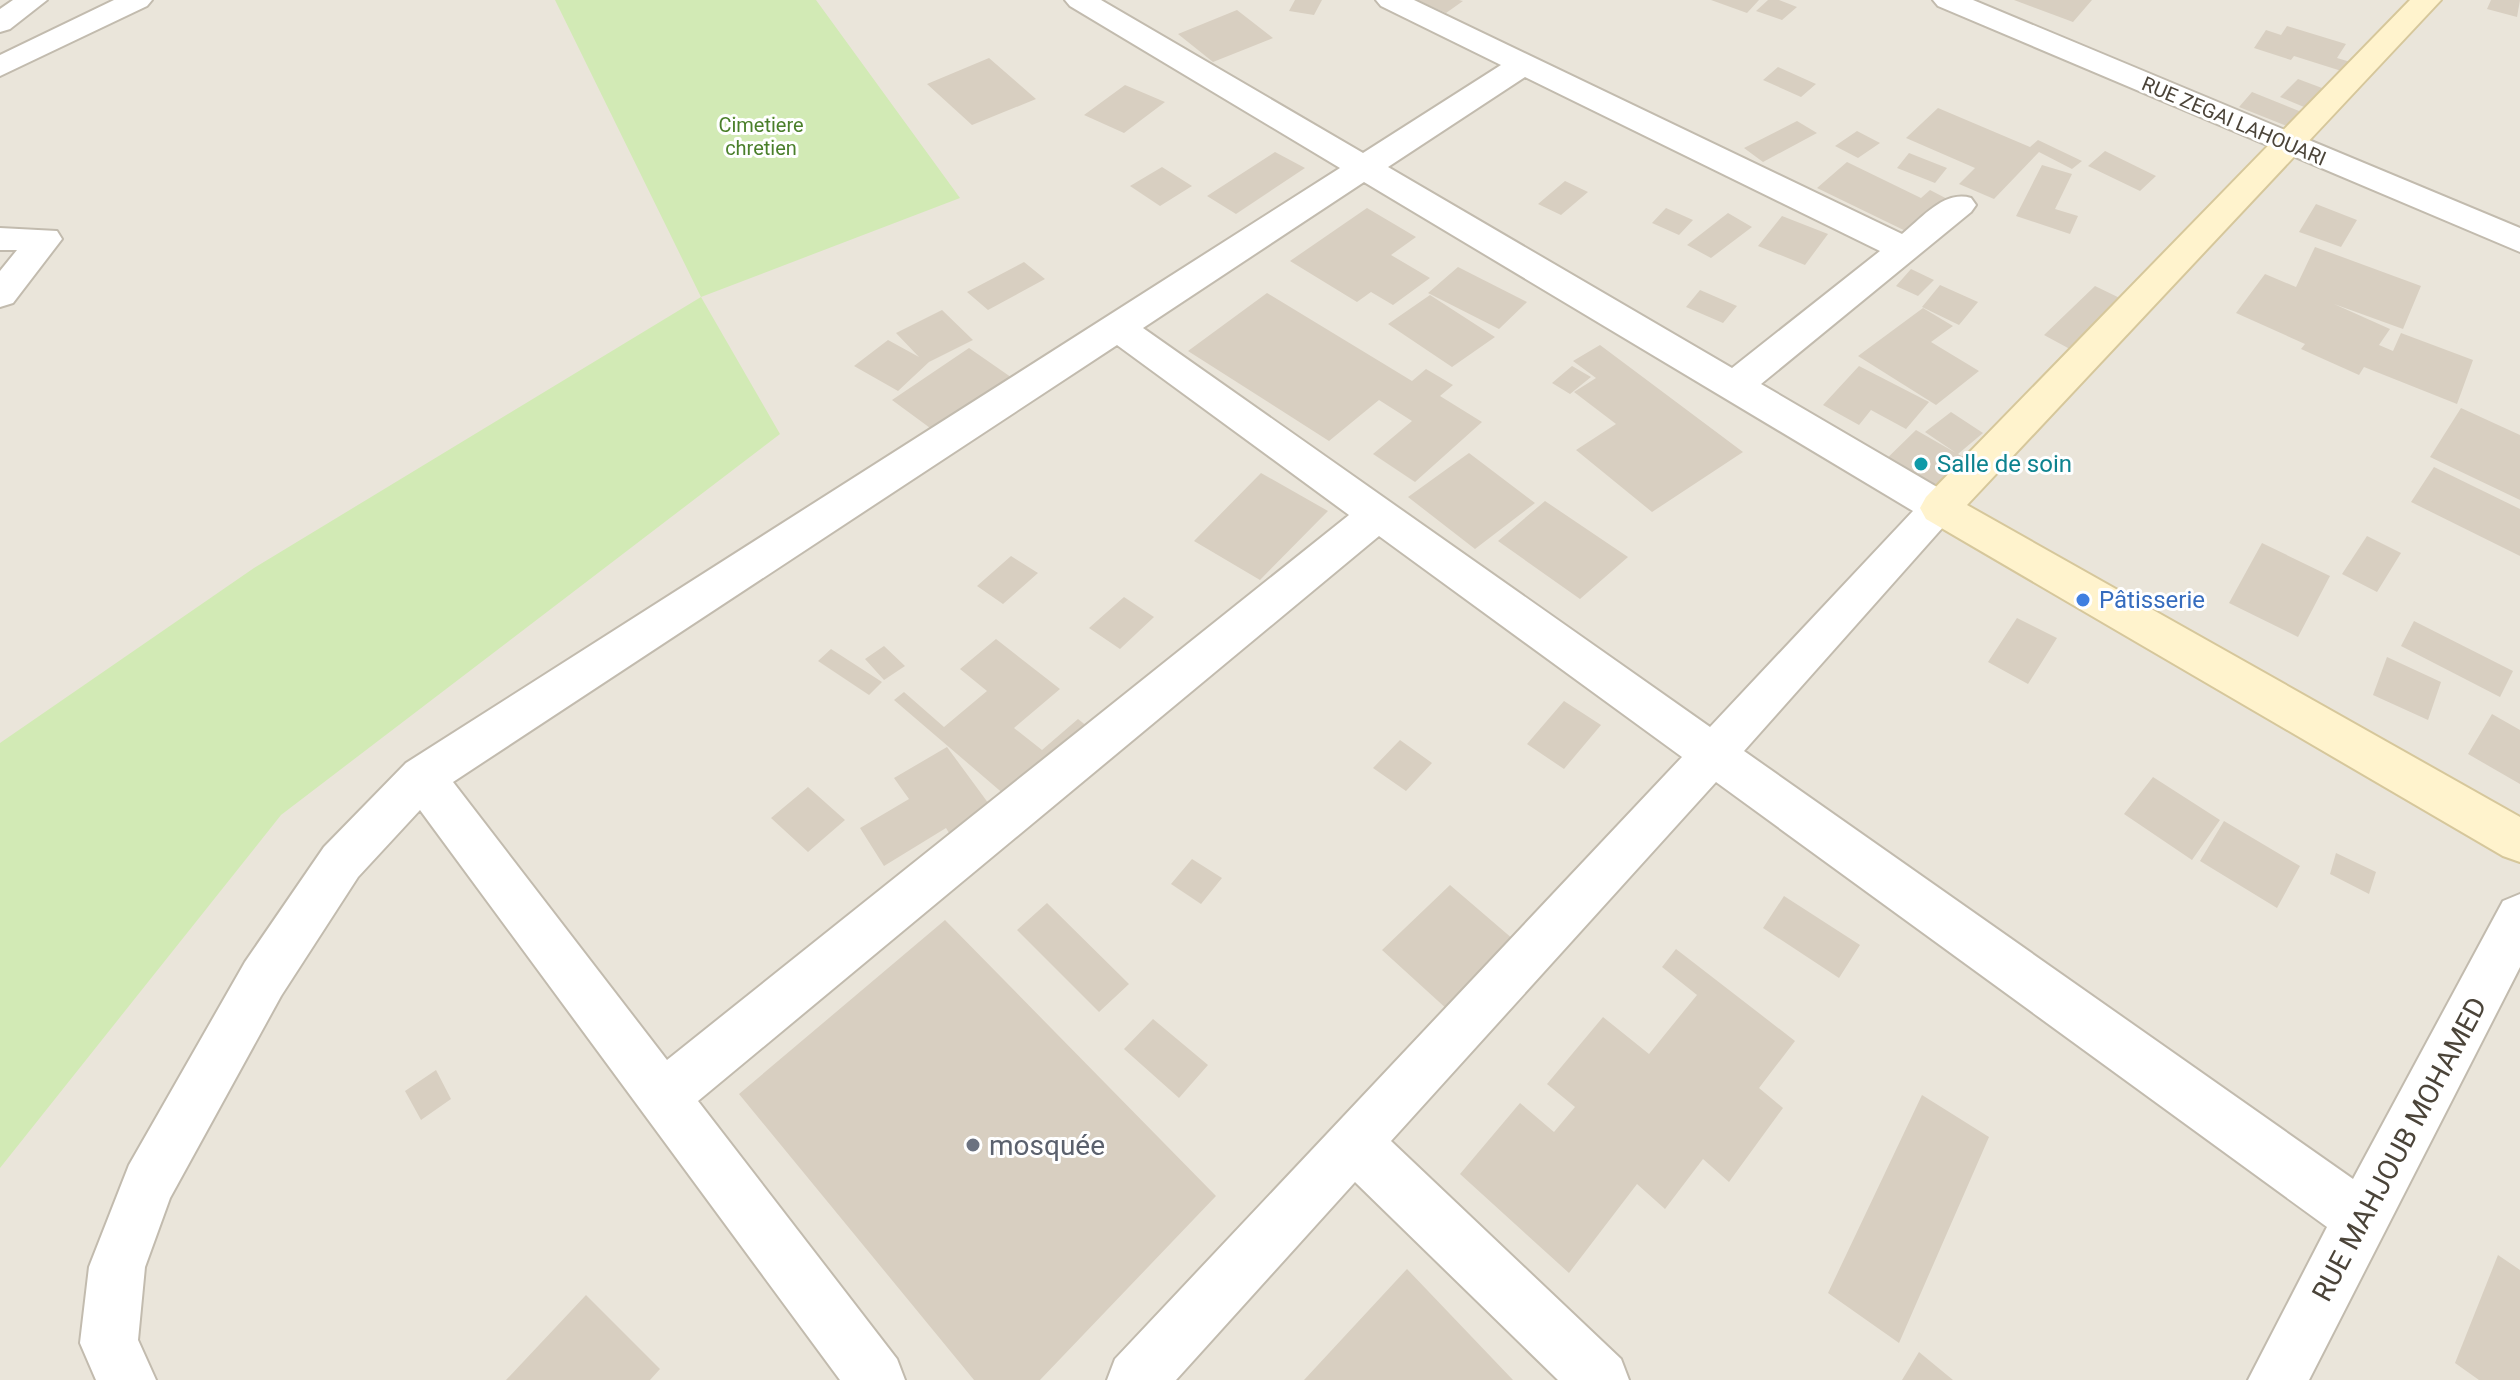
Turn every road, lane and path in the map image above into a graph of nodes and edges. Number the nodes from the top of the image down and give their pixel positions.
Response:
1 (32, 0) edge
2 (137, 0) edge
3 (1080, 0) edge
4 (1391, 0) edge
5 (1948, 0) edge
6 (2426, 0) edge
7 (1121, 9) edge
8 (0, 23) edge
9 (1524, 64) junction
10 (0, 67) edge
11 (2291, 145) junction
12 (1360, 167) junction
13 (1959, 205) dead end
14 (0, 239) edge
15 (2520, 241) edge
16 (1907, 250) junction
17 (0, 295) edge
18 (1115, 326) junction
19 (1734, 386) junction
20 (1940, 508) junction
21 (1378, 514) junction
22 (1714, 754) junction
23 (422, 777) junction
24 (2520, 841) edge
25 (2520, 917) edge
26 (663, 1096) junction
27 (1354, 1143) junction
28 (2362, 1219) junction
29 (127, 1380) edge
30 (876, 1380) edge
31 (1136, 1380) edge
32 (1600, 1380) edge
33 (2277, 1380) edge

1 - 8 street
2 - 10 street
3 - 7 street
4 - 9 street
5 - 11 street, RUE ZEGAI LAHOUARI
6 - 11 main road
7 - 12 street
9 - 12 street
9 - 16 street
11 - 15 street, RUE ZEGAI LAHOUARI
11 - 20 main road
12 - 18 street
12 - 19 street
13 - 16 street
14 - 17 street
16 - 19 street
18 - 21 street
18 - 23 street
19 - 20 street
20 - 22 street
20 - 24 main road
21 - 22 street
21 - 26 street
22 - 27 street
22 - 28 street
23 - 26 street
23 - 29 street
25 - 28 street, RUE MAHJOUB MOHAMED
26 - 30 street
27 - 31 street
27 - 32 street
28 - 33 street, RUE MAHJOUB MOHAMED

